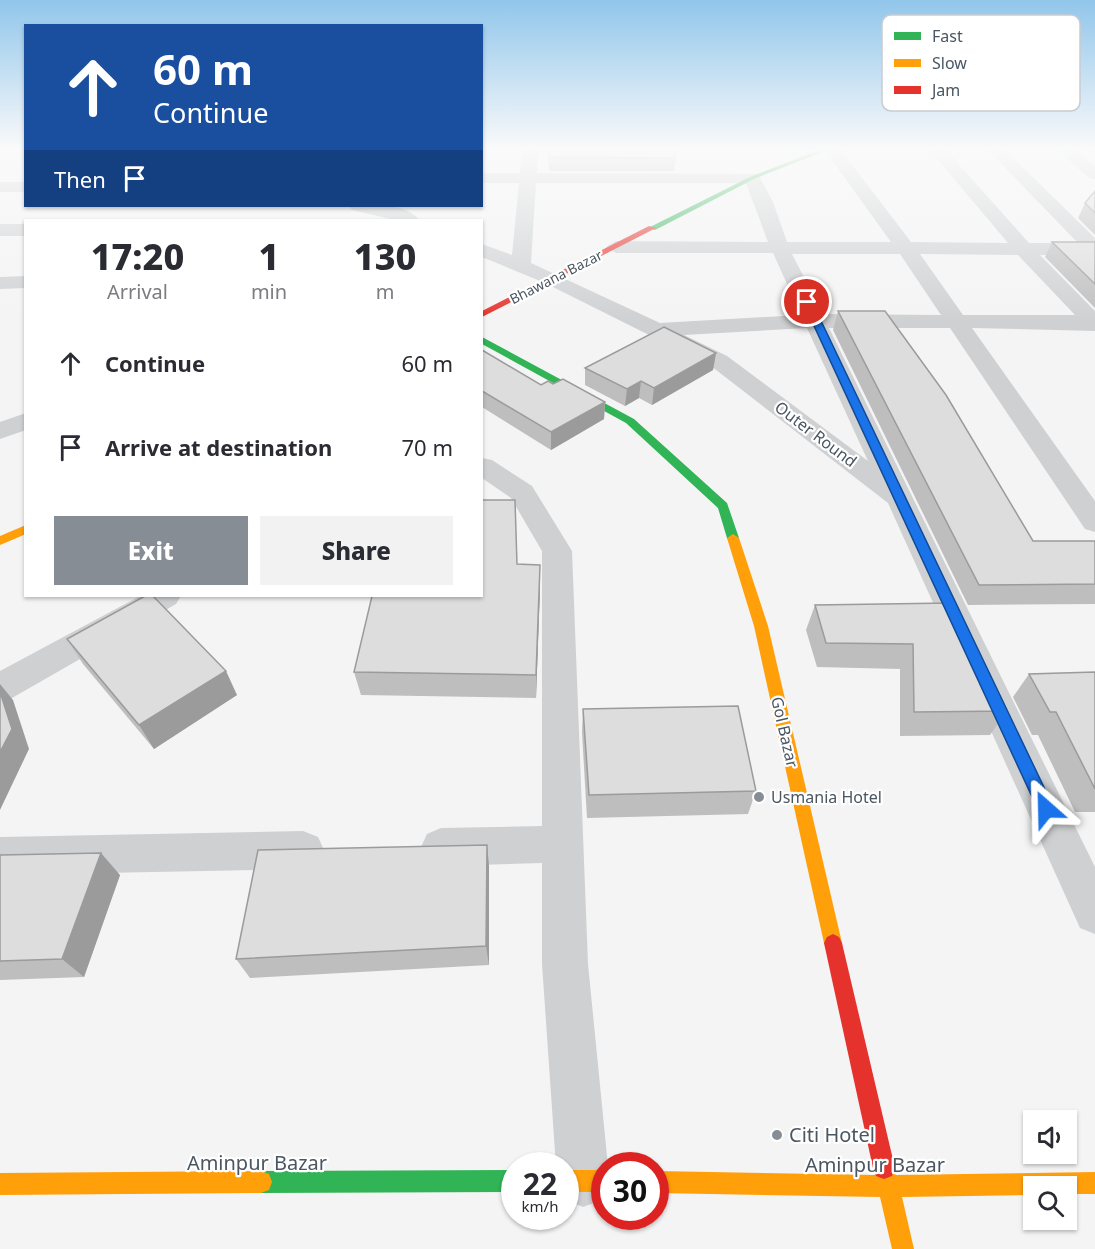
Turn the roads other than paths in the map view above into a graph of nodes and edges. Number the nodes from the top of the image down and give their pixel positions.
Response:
1 (365, 207) edge
2 (526, 207) edge
3 (694, 207) edge
4 (766, 207) edge
5 (875, 207) edge
6 (988, 207) edge
7 (1053, 207) edge
8 (408, 219) edge
9 (0, 230) edge
10 (24, 230) edge
11 (779, 246) junction
12 (904, 246) junction
13 (616, 247) junction
14 (1023, 248) junction
15 (483, 250) edge
16 (521, 266) junction
17 (552, 279) junction
18 (24, 282) edge
19 (0, 283) edge
20 (483, 314) edge
21 (816, 321) junction
22 (955, 321) junction
23 (1094, 323) edge
24 (658, 330) junction
25 (483, 341) edge
26 (24, 422) edge
27 (0, 431) edge
28 (483, 467) edge
29 (900, 498) junction
30 (1095, 522) edge
31 (24, 530) edge
32 (0, 541) edge
33 (163, 597) edge
34 (0, 688) edge
35 (562, 844) junction
36 (407, 848) edge
37 (335, 849) edge
38 (0, 856) edge
39 (1095, 913) edge
40 (501, 1181) edge
41 (584, 1181) edge
42 (669, 1182) edge
43 (1095, 1183) edge
44 (0, 1184) edge
45 (888, 1186) junction
46 (903, 1249) edge

1 - 8 street
2 - 16 street
3 - 13 street, Bhawana Bazar
4 - 11 street
5 - 12 street
6 - 14 street
7 - 14 street
9 - 10 street
11 - 12 street
11 - 13 street
11 - 21 street
12 - 14 street
12 - 22 street
13 - 17 street, Bhawana Bazar
14 - 23 street
15 - 16 street, Outer Round
16 - 17 street, Outer Round
17 - 20 street, Bhawana Bazar
17 - 24 street, Outer Round
18 - 19 street
21 - 22 street
21 - 24 street
21 - 29 street
22 - 23 street
22 - 30 street
24 - 29 street, Outer Round
25 - 45 street, Gol Bazar
26 - 27 street
28 - 35 street
29 - 39 street, Outer Round
31 - 32 street
33 - 34 street
35 - 36 street
35 - 41 street
37 - 38 street
40 - 44 street, Aminpur Bazar
42 - 45 street, Aminpur Bazar
43 - 45 street, Aminpur Bazar
45 - 46 street, Gol Bazar

